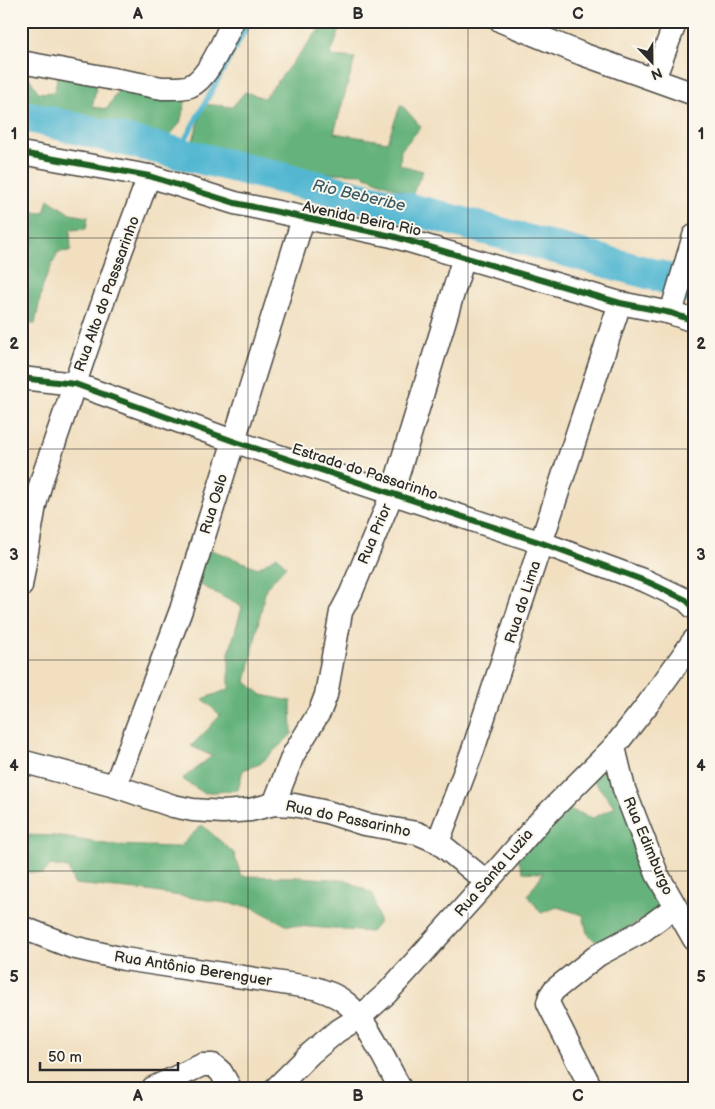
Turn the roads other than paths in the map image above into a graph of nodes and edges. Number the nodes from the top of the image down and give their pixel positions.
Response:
1 (233, 21) edge
2 (501, 21) edge
3 (676, 21) edge
4 (21, 62) edge
5 (654, 79) junction
6 (694, 94) edge
7 (21, 153) edge
8 (149, 176) junction
9 (303, 219) junction
10 (691, 246) edge
11 (464, 257) junction
12 (620, 303) junction
13 (672, 309) junction
14 (694, 321) edge
15 (21, 378) edge
16 (75, 384) junction
17 (233, 441) junction
18 (392, 494) junction
19 (542, 544) junction
20 (21, 586) edge
21 (691, 603) edge
22 (694, 640) edge
23 (614, 748) junction
24 (21, 761) edge
25 (115, 786) junction
26 (274, 804) junction
27 (438, 842) junction
28 (487, 882) junction
29 (675, 907) junction
30 (21, 927) edge
31 (694, 939) edge
32 (360, 1017) junction
33 (152, 1088) edge
34 (230, 1088) edge
35 (276, 1088) edge
36 (400, 1088) edge
37 (591, 1088) edge

1 - 4 street
2 - 5 street
3 - 5 street
5 - 6 street
7 - 8 street, Avenida Beira Rio
8 - 9 street, Avenida Beira Rio
8 - 16 street, Rua Alto do Passsarinho
9 - 11 street, Avenida Beira Rio
9 - 17 street, Rua Oslo
10 - 13 street
11 - 12 street, Avenida Beira Rio
11 - 18 street, Rua Prior
12 - 13 street, Avenida Beira Rio
12 - 19 street, Rua do Lima
13 - 14 street, Avenida Beira Rio
15 - 16 street, Estrada do Passarinho
16 - 17 street, Estrada do Passarinho
16 - 20 street, Rua Alto do Passsarinho
17 - 18 street, Estrada do Passarinho
17 - 25 street, Rua Oslo
18 - 19 street, Estrada do Passarinho
18 - 26 street, Rua Prior
19 - 21 street, Estrada do Passarinho
19 - 27 street, Rua do Lima
22 - 23 street, Rua Santa Luzia
23 - 28 street, Rua Santa Luzia
23 - 29 street, Rua Edimburgo
24 - 25 street, Rua do Passarinho
25 - 26 street, Rua do Passarinho
26 - 27 street, Rua do Passarinho
27 - 28 street, Rua do Passarinho
28 - 32 street, Rua Santa Luzia
29 - 31 street, Rua Edimburgo
29 - 37 street
30 - 32 street, Rua Antônio Berenguer
32 - 35 street, Rua Santa Luzia
32 - 36 street, Rua Antônio Berenguer
33 - 34 street

